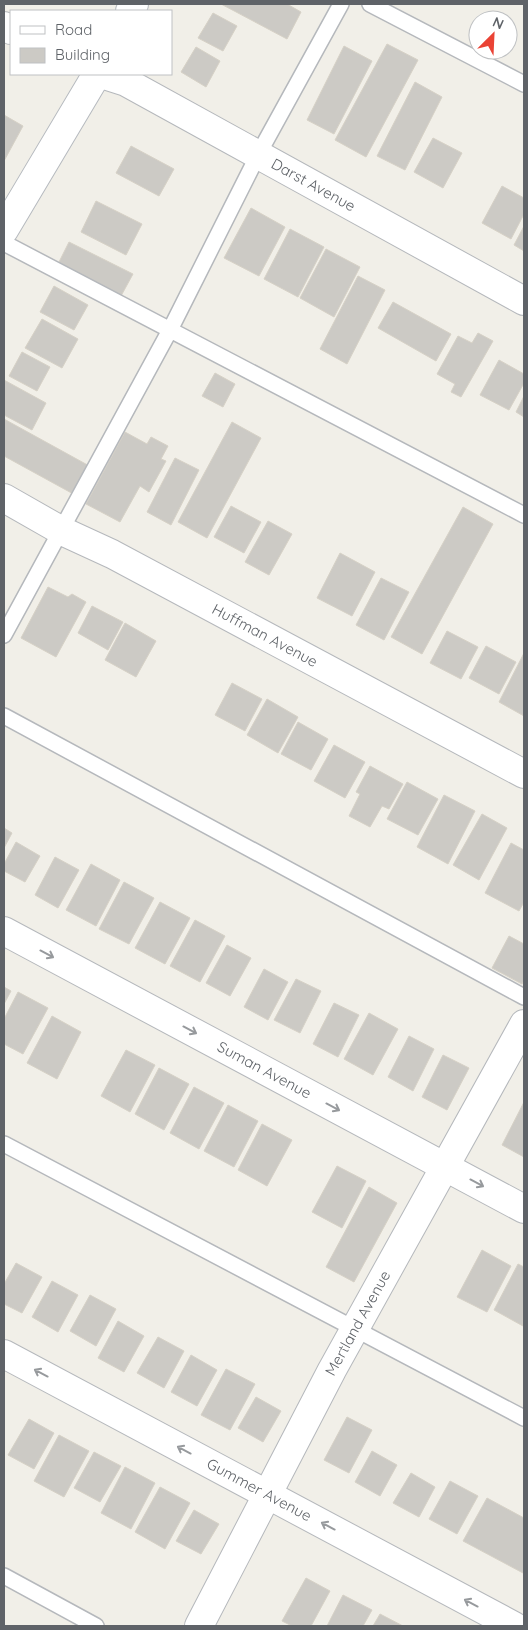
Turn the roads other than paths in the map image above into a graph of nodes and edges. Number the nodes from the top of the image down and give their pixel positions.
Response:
1 (341, 4) edge
2 (370, 4) edge
3 (96, 75) edge
4 (104, 75) edge
5 (524, 84) edge
6 (258, 155) junction
7 (4, 230) edge
8 (4, 242) edge
9 (524, 301) edge
10 (170, 330) junction
11 (4, 498) edge
12 (524, 515) edge
13 (62, 531) junction
14 (4, 635) edge
15 (4, 716) edge
16 (524, 774) edge
17 (4, 931) edge
18 (524, 997) edge
19 (524, 1024) edge
20 (4, 1144) edge
21 (446, 1167) junction
22 (524, 1209) edge
23 (356, 1328) junction
24 (4, 1354) edge
25 (524, 1418) edge
26 (269, 1495) junction
27 (4, 1576) edge
28 (96, 1626) edge
29 (200, 1626) edge
30 (514, 1626) edge

1 - 6 lane
2 - 5 lane
3 - 7 street
4 - 6 street, Darst Avenue
6 - 9 street, Darst Avenue
6 - 10 lane
8 - 10 lane
10 - 12 lane
10 - 13 lane
11 - 13 street, Huffman Avenue
13 - 14 lane
13 - 16 street, Huffman Avenue
15 - 18 lane
17 -> 21 street, Suman Avenue
19 - 21 street, Mertland Avenue
20 - 23 lane
21 -> 22 street, Suman Avenue
21 - 23 street, Mertland Avenue
23 - 25 lane
23 - 26 street, Mertland Avenue
26 -> 24 street, Gummer Avenue
26 - 29 street, Mertland Avenue
30 -> 26 street, Gummer Avenue
27 - 28 lane

